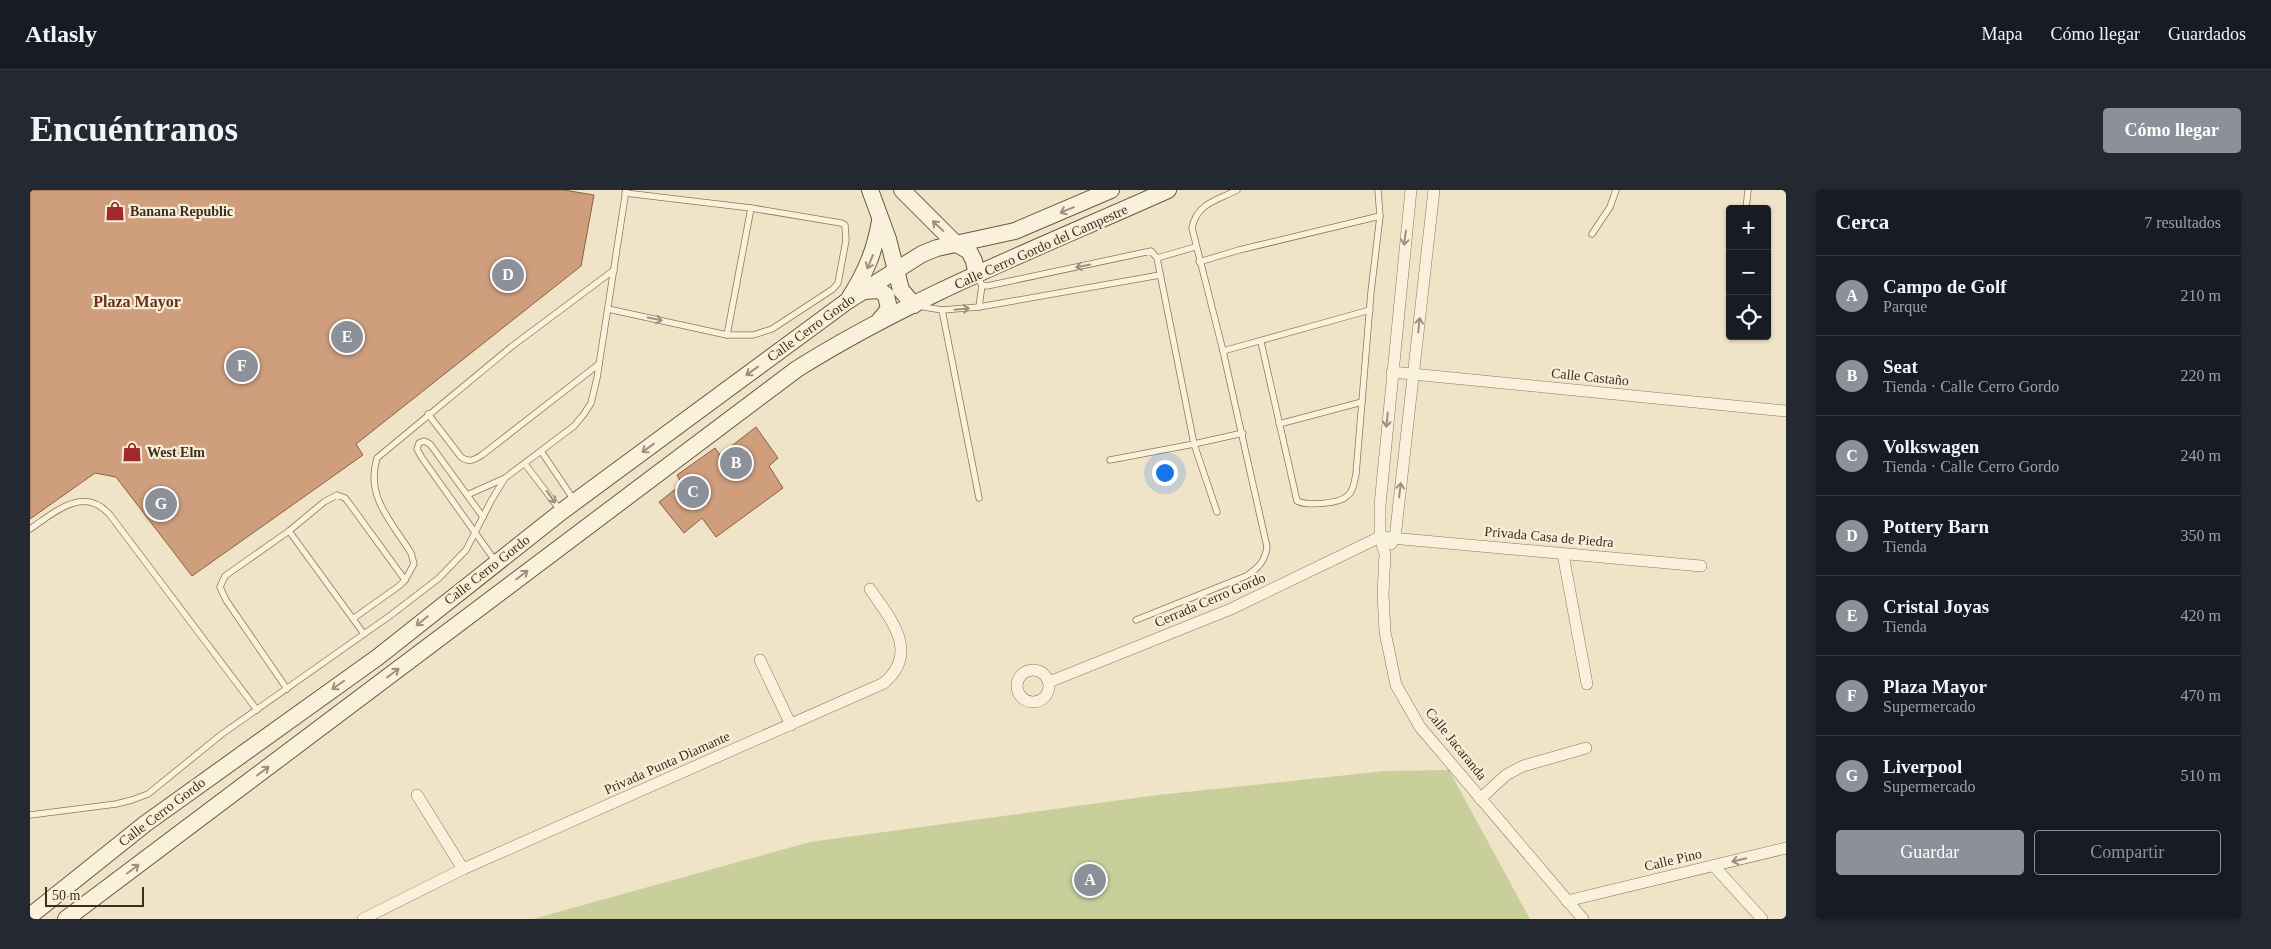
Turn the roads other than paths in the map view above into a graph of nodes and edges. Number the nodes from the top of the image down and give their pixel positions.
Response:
1 (870, 190) edge
2 (902, 190) edge
3 (1111, 190) edge
4 (1168, 190) edge
5 (1237, 190) edge
6 (1378, 190) edge
7 (1411, 190) edge
8 (1434, 190) edge
9 (1616, 190) edge
10 (1748, 190) edge
11 (626, 191) edge
12 (1746, 205) edge
13 (751, 208) junction
14 (881, 216) junction
15 (1380, 216) junction
16 (1592, 234) dead end
17 (955, 243) junction
18 (1195, 247) junction
19 (1157, 258) junction
20 (1199, 262) junction
21 (614, 270) junction
22 (896, 271) junction
23 (1160, 275) junction
24 (979, 280) junction
25 (863, 291) junction
26 (846, 302) junction
27 (914, 305) junction
28 (979, 307) junction
29 (608, 309) junction
30 (942, 310) junction
31 (1370, 310) junction
32 (877, 323) junction
33 (727, 335) junction
34 (1260, 342) junction
35 (1223, 351) junction
36 (599, 364) junction
37 (1392, 372) junction
38 (1414, 374) junction
39 (1362, 402) junction
40 (1786, 411) edge
41 (428, 414) junction
42 (1279, 424) junction
43 (1243, 433) junction
44 (1194, 444) junction
45 (542, 451) junction
46 (1110, 460) dead end
47 (525, 464) junction
48 (505, 478) junction
49 (468, 496) junction
50 (979, 498) dead end
51 (576, 501) junction
52 (562, 512) junction
53 (1217, 512) dead end
54 (482, 517) junction
55 (30, 529) edge
56 (289, 531) junction
57 (476, 532) junction
58 (1380, 537) junction
59 (1395, 538) junction
60 (1385, 554) junction
61 (1563, 554) junction
62 (496, 562) junction
63 (1701, 566) dead end
64 (405, 580) junction
65 (870, 589) dead end
66 (354, 618) junction
67 (1136, 620) dead end
68 (364, 634) junction
69 (760, 660) dead end
70 (1049, 682) dead end
71 (1587, 684) dead end
72 (286, 689) junction
73 (257, 710) junction
74 (791, 725) junction
75 (1586, 748) dead end
76 (417, 795) dead end
77 (1480, 798) junction
78 (30, 815) edge
79 (1786, 848) edge
80 (1714, 866) junction
81 (463, 869) junction
82 (1567, 901) junction
83 (30, 916) edge
84 (66, 919) edge
85 (363, 919) edge
86 (1583, 919) edge
87 (1762, 919) edge

1 - 14 main road
17 -> 2 main road
3 -> 17 main road, Calle Cerro Gordo del Campestre
4 - 24 main road, Calle Cerro Gordo del Campestre
5 - 18 lane
6 - 15 lane
7 -> 37 street, Calle Jacaranda
38 -> 8 street, Calle Jacaranda
9 - 16 lane
10 - 12 lane
11 - 13 lane
11 - 21 lane
13 - 33 lane
13 - 33 lane
14 - 22 main road
14 -> 26 main road
15 - 20 lane
15 - 31 lane
17 - 22 main road, Calle Cerro Gordo
17 - 24 main road
18 - 19 lane
18 - 20 lane
19 - 23 lane
19 -> 24 lane
20 - 35 lane
21 - 29 lane
21 - 41 lane
22 - 25 main road, Calle Cerro Gordo
22 - 27 main road
23 - 28 lane
23 - 44 lane
24 - 27 main road, Calle Cerro Gordo del Campestre
24 - 28 lane
25 - 26 main road, Calle Cerro Gordo
25 - 32 main road
26 -> 51 main road, Calle Cerro Gordo
27 - 30 lane
27 - 32 main road, Calle Cerro Gordo
30 -> 28 lane
29 -> 33 lane
29 - 36 lane
30 - 50 lane
31 - 34 lane
31 - 39 lane
84 -> 32 main road, Calle Cerro Gordo
34 - 35 lane
34 - 42 lane
35 - 43 lane
36 - 41 lane
36 - 45 lane
37 - 38 street, Calle Castaño
37 -> 58 street, Calle Jacaranda
38 - 40 street, Calle Castaño
59 -> 38 street, Calle Jacaranda
39 - 42 lane
39 - 42 lane
41 - 64 lane
43 - 44 lane
43 - 67 lane
44 - 46 lane
44 - 53 lane
45 - 47 lane
45 - 51 lane
47 - 48 lane
47 -> 52 lane
48 - 49 lane
48 - 54 lane
49 - 54 lane
49 - 57 lane
51 - 52 main road, Calle Cerro Gordo
52 - 62 main road, Calle Cerro Gordo
54 - 57 lane
55 - 73 lane
56 - 64 lane
56 - 66 lane
56 - 72 lane
57 - 62 lane
57 - 68 lane
58 - 59 street, Privada Casa de Piedra
58 - 60 street, Calle Jacaranda
58 - 70 street, Cerrada Cerro Gordo
59 - 60 street, Calle Jacaranda
59 - 61 street, Privada Casa de Piedra
60 - 77 street, Calle Jacaranda
61 - 63 street, Privada Casa de Piedra
61 - 71 street
62 -> 83 main road, Calle Cerro Gordo
64 - 66 lane
65 - 74 street, Privada Punta Diamante
66 - 68 lane
68 - 72 lane
69 - 74 street
72 - 73 lane
73 - 78 lane
74 - 81 street, Privada Punta Diamante
75 - 77 street
76 - 81 street
77 - 82 street, Calle Jacaranda
79 -> 80 street, Calle Pino
80 - 82 street, Calle Pino
80 - 87 street
81 - 85 street, Privada Punta Diamante
82 - 86 street, Calle Jacaranda

